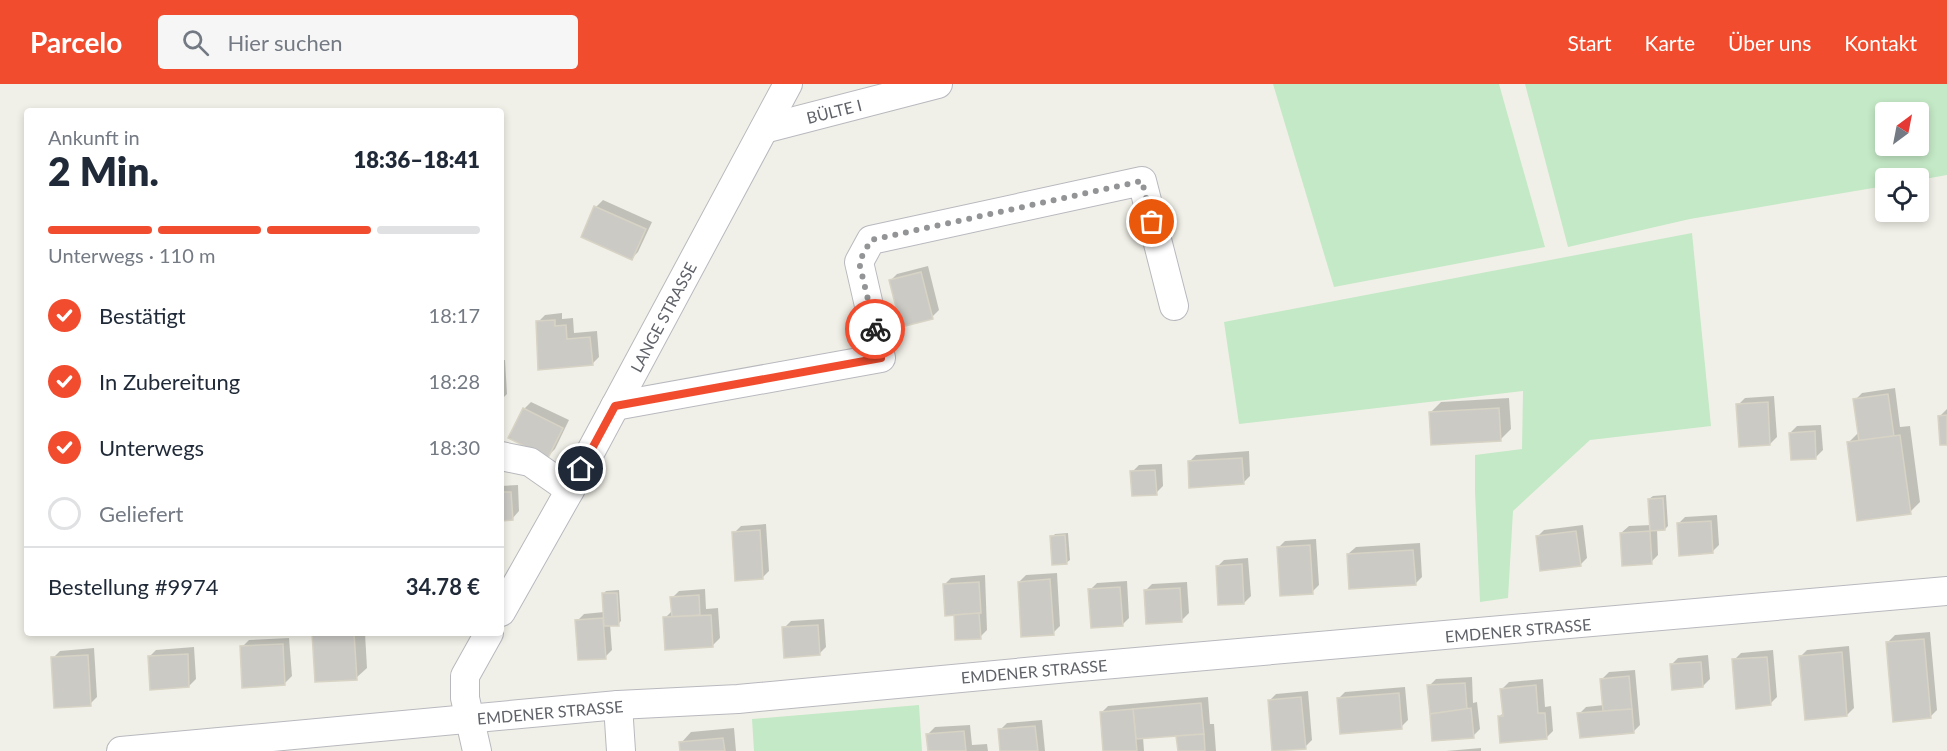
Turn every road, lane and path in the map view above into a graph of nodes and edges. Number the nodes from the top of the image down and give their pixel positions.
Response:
1 (788, 84) edge
2 (938, 84) edge
3 (764, 129) junction
4 (1174, 306) dead end
5 (615, 406) junction
6 (504, 457) edge
7 (570, 490) junction
8 (1947, 591) edge
9 (504, 607) edge
10 (487, 636) edge
11 (618, 705) junction
12 (469, 719) junction
13 (121, 751) edge
14 (477, 751) edge
15 (621, 751) edge

1 - 3 street, LANGE STRASSE
2 - 3 street, BÜLTE I
3 - 5 street, LANGE STRASSE
4 - 5 street
5 - 7 street, LANGE STRASSE
6 - 7 street
7 - 9 street, LANGE STRASSE
8 - 11 street, EMDENER STRASSE
10 - 12 street
11 - 12 street, EMDENER STRASSE
11 - 15 street
12 - 13 street, EMDENER STRASSE
12 - 14 street

